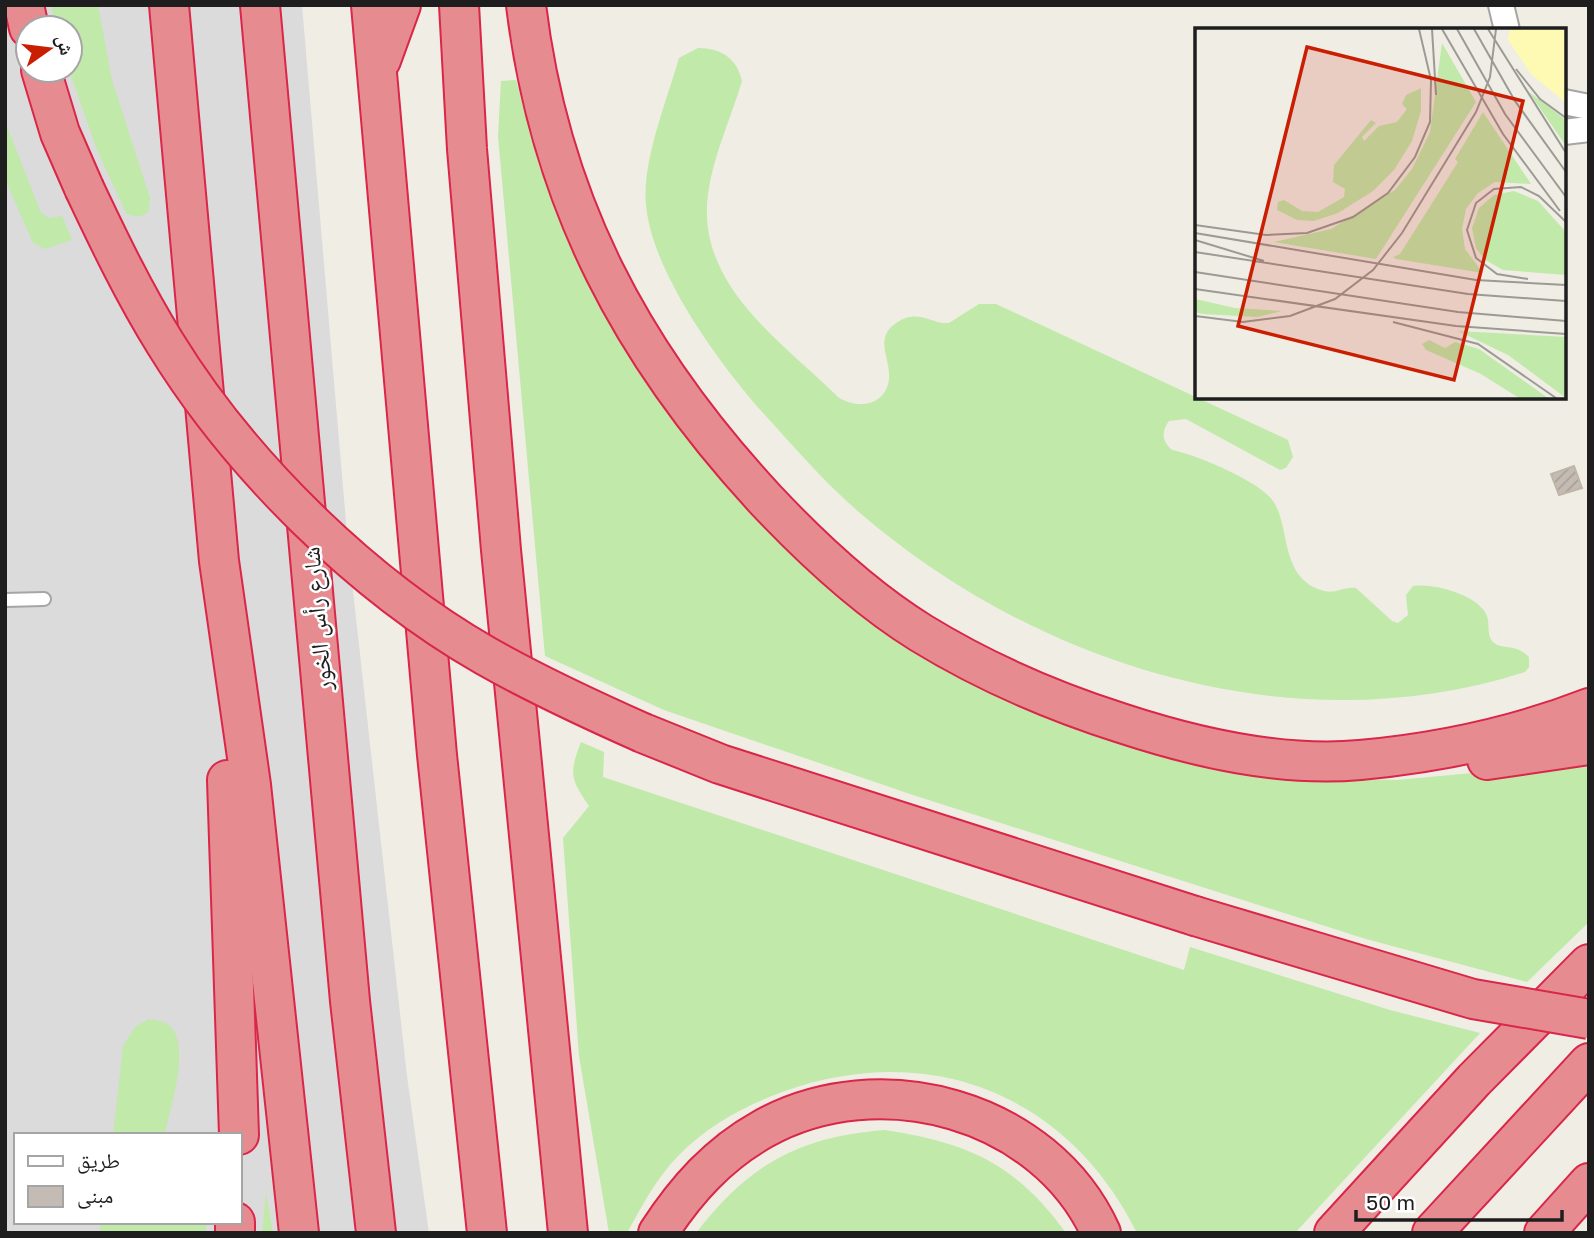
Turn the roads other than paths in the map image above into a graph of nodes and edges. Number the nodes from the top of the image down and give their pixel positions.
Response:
1 (169, 5) edge
2 (260, 5) edge
3 (371, 5) edge
4 (401, 5) edge
5 (459, 5) edge
6 (526, 5) edge
7 (1501, 5) edge
8 (1507, 28) edge
9 (377, 69) junction
10 (45, 84) edge
11 (1566, 102) edge
12 (1589, 107) edge
13 (1589, 129) edge
14 (1566, 132) edge
15 (219, 561) junction
16 (44, 599) dead end
17 (5, 600) edge
18 (1589, 708) edge
19 (1589, 745) edge
20 (1358, 760) junction
21 (1589, 964) edge
22 (1589, 1018) edge
23 (1589, 1063) edge
24 (239, 1133) edge
25 (1589, 1183) edge
26 (299, 1233) edge
27 (376, 1233) edge
28 (487, 1233) edge
29 (568, 1233) edge
30 (658, 1233) edge
31 (1101, 1233) edge
32 (1334, 1233) edge
33 (1432, 1233) edge
34 (1544, 1233) edge

1 - 15 highway
2 - 27 highway, شارع رأس الخور
3 - 9 highway
4 - 9 highway
5 - 29 highway
6 - 20 highway
7 - 8 street
9 - 28 highway
10 - 22 highway, bridge
11 - 12 street
13 - 14 street
15 - 24 highway
15 - 26 highway
16 - 17 lane
18 - 20 highway
19 - 20 highway
21 - 32 highway
23 - 33 highway
25 - 34 highway
30 - 31 highway

